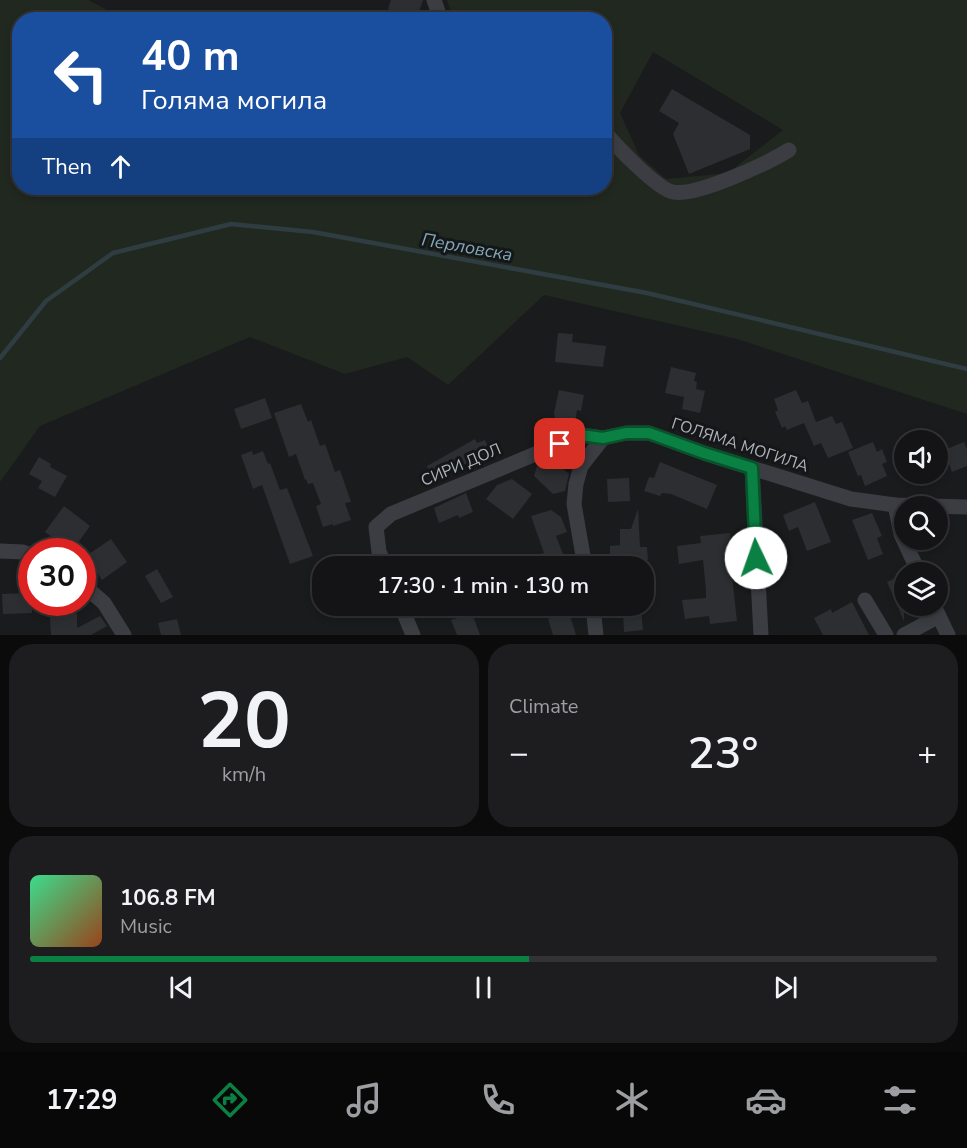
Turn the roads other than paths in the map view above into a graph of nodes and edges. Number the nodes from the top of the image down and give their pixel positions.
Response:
1 (612, 141) edge
2 (789, 150) dead end
3 (603, 438) junction
4 (752, 468) junction
5 (894, 505) edge
6 (948, 506) edge
7 (967, 507) edge
8 (0, 551) edge
9 (18, 552) edge
10 (381, 556) edge
11 (583, 556) edge
12 (96, 596) edge
13 (865, 600) dead end
14 (406, 616) edge
15 (594, 616) edge
16 (930, 616) edge
17 (939, 616) edge
18 (762, 631) edge
19 (124, 635) edge
20 (413, 635) edge
21 (596, 635) edge
22 (886, 635) edge
23 (904, 635) edge
24 (948, 635) edge

1 - 2 street
3 - 4 street, ГОЛЯМА МОГИЛА
3 - 10 street, СИРИ ДОЛ
3 - 11 street
4 - 5 street, ГОЛЯМА МОГИЛА
4 - 18 street
6 - 7 street, ГОЛЯМА МОГИЛА
8 - 9 street
12 - 19 street
13 - 22 street
14 - 20 street
15 - 21 street
16 - 23 street
17 - 24 street

